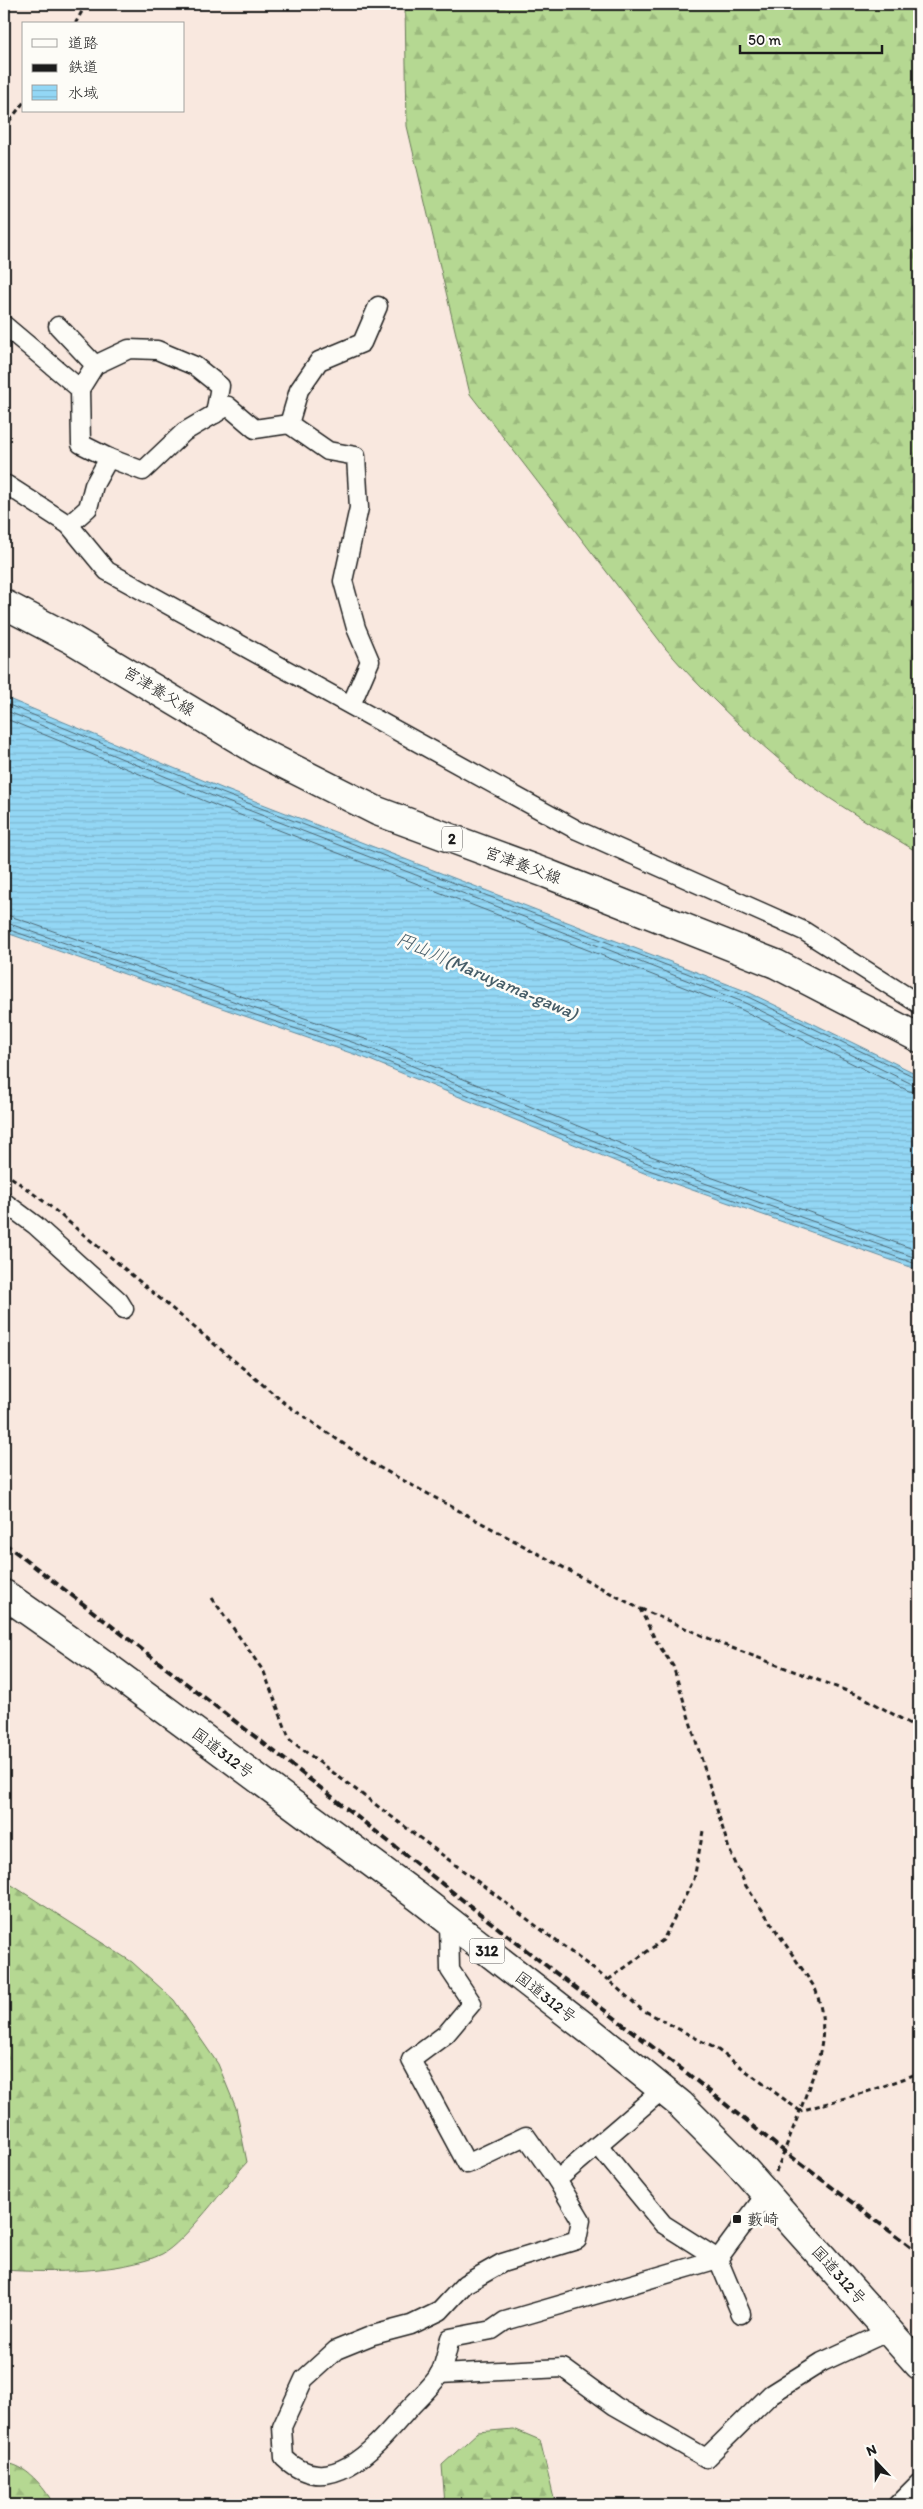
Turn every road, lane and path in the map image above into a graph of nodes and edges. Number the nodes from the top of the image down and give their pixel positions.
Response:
1 (86, 4) edge
2 (76, 22) edge
3 (22, 105) edge
4 (4, 128) edge
5 (378, 306) dead end
6 (4, 325) edge
7 (58, 326) dead end
8 (95, 365) junction
9 (80, 389) junction
10 (215, 414) junction
11 (289, 424) junction
12 (109, 458) junction
13 (4, 488) edge
14 (69, 525) junction
15 (4, 604) edge
16 (351, 705) junction
17 (919, 1004) edge
18 (919, 1038) edge
19 (4, 1172) edge
20 (4, 1202) edge
21 (124, 1309) dead end
22 (4, 1594) edge
23 (212, 1598) dead end
24 (640, 1609) junction
25 (919, 1729) edge
26 (703, 1832) dead end
27 (449, 1921) junction
28 (608, 1980) junction
29 (919, 2073) edge
30 (662, 2090) junction
31 (800, 2112) junction
32 (598, 2145) junction
33 (557, 2180) junction
34 (766, 2194) junction
35 (718, 2259) junction
36 (741, 2314) dead end
37 (889, 2331) junction
38 (919, 2365) edge
39 (440, 2374) junction
40 (919, 2483) edge
41 (897, 2505) edge

1 - 2 path
3 - 4 path
5 - 11 street
6 - 9 street
7 - 8 street
8 - 9 street
8 - 10 street
9 - 12 street
10 - 11 street
10 - 12 street
11 - 16 street
12 - 14 street
13 - 14 street
14 - 16 street
15 - 18 main road, 宮津養父線 / 2
16 - 17 street
19 - 24 path
20 - 21 street
22 - 27 main road, 国道312号 / 312
23 - 28 path
24 - 25 path
24 - 31 path
26 - 28 path
27 - 30 main road, 国道312号 / 312
27 - 33 street
28 - 31 path
29 - 31 path
30 - 32 street
30 - 34 main road, 国道312号 / 312
31 - 34 path
32 - 33 street
32 - 35 street
33 - 39 street
34 - 35 street
34 - 37 main road, 国道312号 / 312
35 - 36 street
35 - 39 street
37 - 38 main road, 国道312号 / 312
37 - 39 street
40 - 41 street

